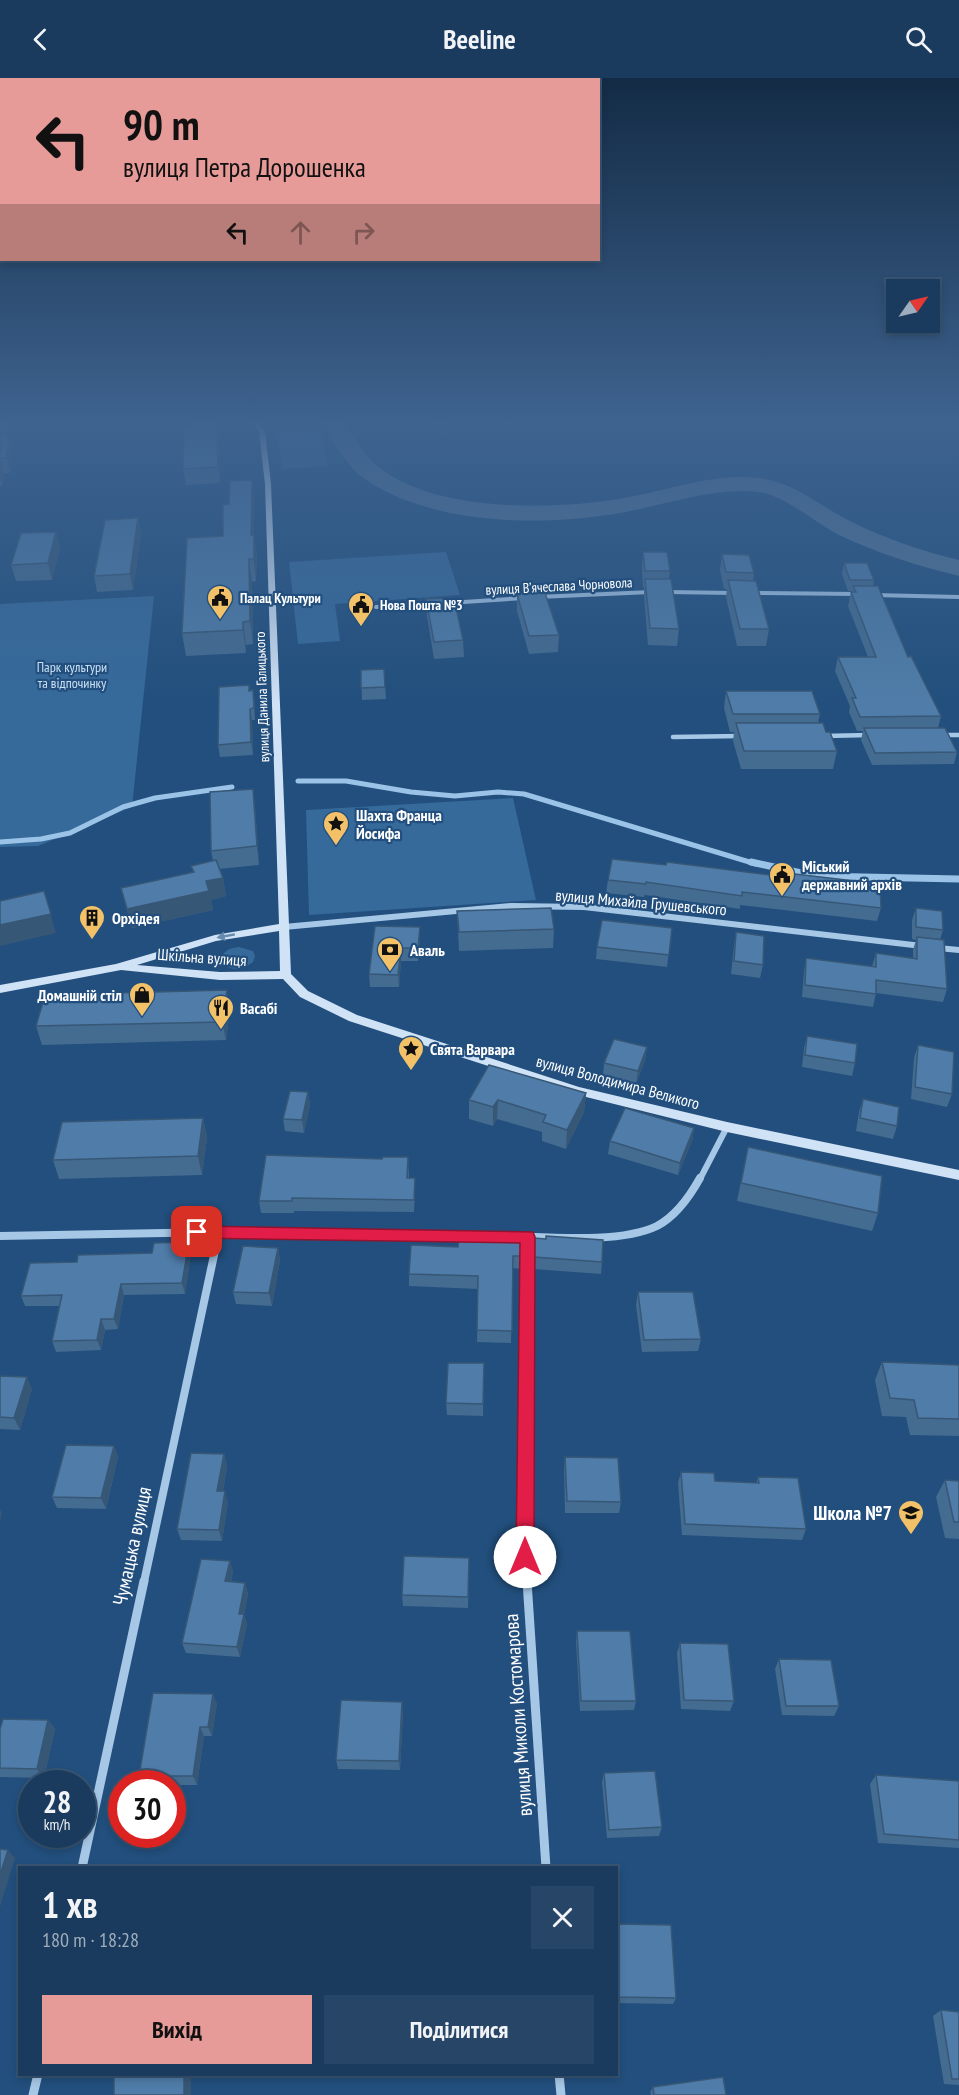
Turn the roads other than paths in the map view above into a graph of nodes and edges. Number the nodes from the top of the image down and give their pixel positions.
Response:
1 (269, 515) edge
2 (861, 594) edge
3 (872, 595) edge
4 (959, 597) edge
5 (447, 603) edge
6 (435, 604) edge
7 (376, 607) dead end
8 (876, 735) edge
9 (935, 735) edge
10 (959, 735) edge
11 (744, 736) edge
12 (816, 736) edge
13 (673, 737) dead end
14 (284, 927) junction
15 (924, 946) edge
16 (936, 948) edge
17 (959, 950) edge
18 (117, 966) junction
19 (286, 975) junction
20 (0, 989) edge
21 (727, 1127) junction
22 (959, 1175) edge
23 (219, 1232) junction
24 (0, 1236) edge
25 (480, 1236) edge
26 (492, 1236) edge
27 (527, 1237) junction
28 (82, 1866) edge
29 (546, 1866) edge
30 (38, 2076) edge
31 (560, 2076) edge
32 (33, 2095) edge
33 (561, 2095) edge

1 - 14 main road, вулиця Данила Галицького
2 - 5 street, вулиця Вʼячеслава Чорновола
3 - 4 street
6 - 7 street
8 - 12 street
9 - 10 street
11 - 13 street
14 - 15 street, вулиця Михайла Грушевського
14 -> 18 main road, Шкільна вулиця
14 - 19 main road, вулиця Данила Галицького
16 - 17 street
18 - 19 main road, Шкільна вулиця
18 - 20 main road, Шкільна вулиця
19 - 21 main road, вулиця Володимира Великого
21 - 22 main road, вулиця Володимира Великого
21 - 27 street
23 - 24 street
23 - 25 street
23 - 28 street, Чумацька вулиця
26 - 27 street
27 - 29 street, вулиця Миколи Костомарова
30 - 32 street
31 - 33 street

